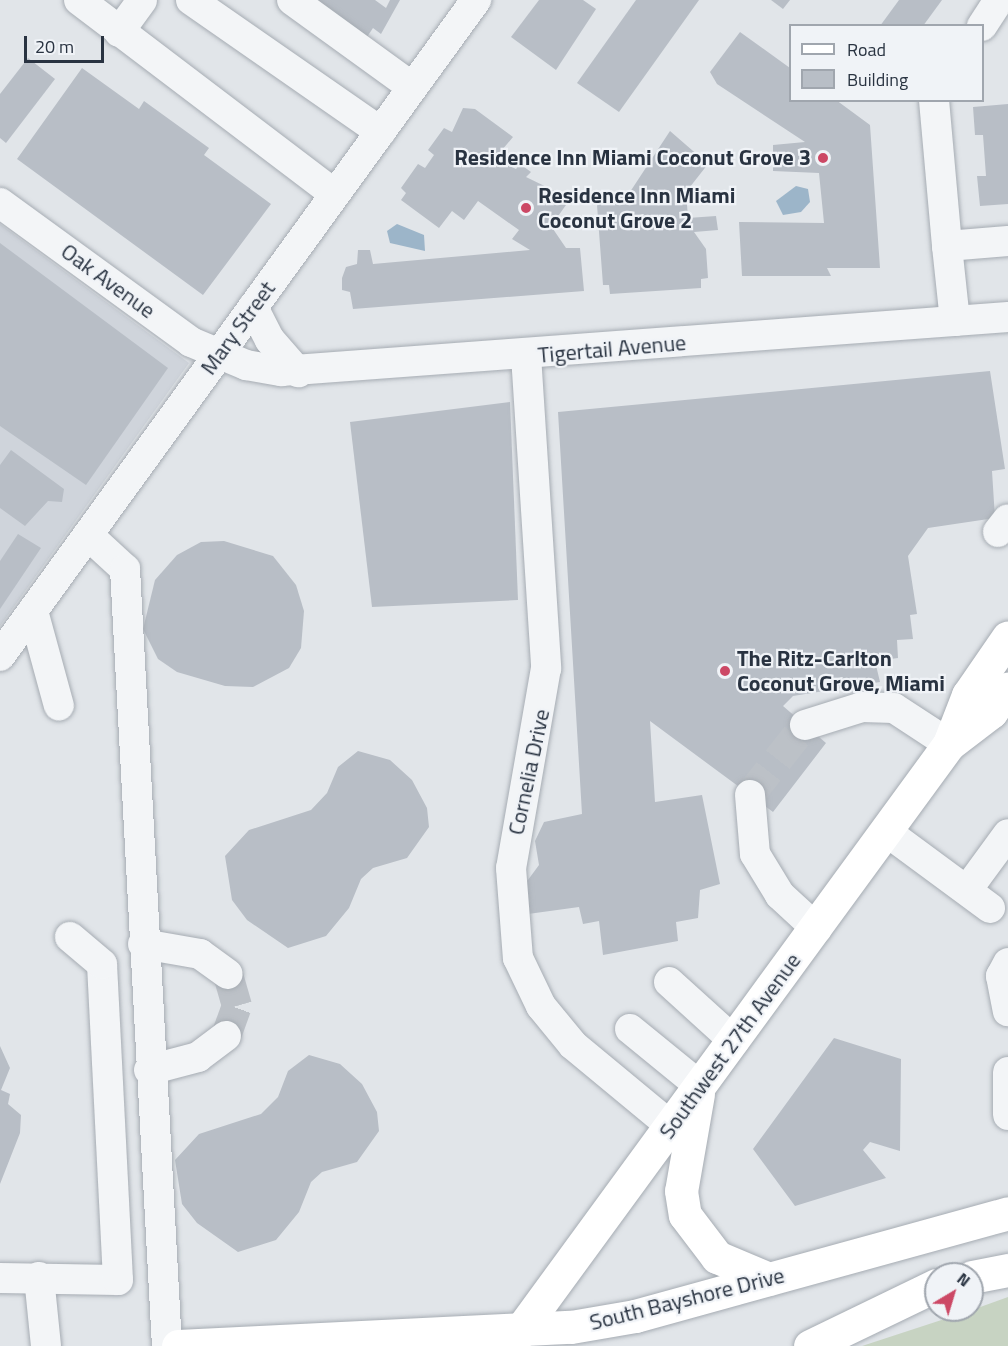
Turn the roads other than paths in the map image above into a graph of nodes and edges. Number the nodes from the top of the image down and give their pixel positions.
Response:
1 (79, 0) edge
2 (142, 0) edge
3 (191, 0) edge
4 (292, 0) edge
5 (476, 0) edge
6 (119, 32) junction
7 (412, 87) junction
8 (934, 102) edge
9 (381, 132) junction
10 (335, 194) junction
11 (0, 203) edge
12 (1008, 241) edge
13 (947, 246) junction
14 (253, 307) junction
15 (1008, 317) edge
16 (955, 321) junction
17 (219, 356) junction
18 (526, 356) junction
19 (298, 372) junction
20 (88, 535) junction
21 (33, 611) junction
22 (1008, 637) edge
23 (0, 656) edge
24 (1008, 689) edge
25 (59, 706) dead end
26 (805, 725) tunnel mouth
27 (949, 744) junction
28 (750, 795) tunnel mouth
29 (887, 832) junction
30 (1008, 834) edge
31 (817, 928) junction
32 (69, 938) dead end
33 (144, 944) junction
34 (1008, 963) edge
35 (228, 974) tunnel mouth
36 (669, 982) dead end
37 (1008, 1011) edge
38 (630, 1029) dead end
39 (226, 1036) tunnel mouth
40 (734, 1041) junction
41 (149, 1070) junction
42 (1008, 1072) edge
43 (700, 1086) junction
44 (1008, 1115) edge
45 (671, 1126) junction
46 (1008, 1213) edge
47 (1008, 1270) edge
48 (984, 1275) edge
49 (39, 1277) junction
50 (0, 1278) edge
51 (769, 1279) junction
52 (924, 1291) edge
53 (514, 1340) edge
54 (46, 1346) edge
55 (167, 1346) edge
56 (178, 1346) edge
57 (810, 1346) edge

1 - 6 street
2 - 6 street
3 - 9 street
4 - 7 street
5 - 7 street, Mary Street
6 - 10 street
7 - 9 street, Mary Street
8 - 13 street
9 - 10 street, Mary Street
10 - 14 street, Mary Street
11 - 17 street, Oak Avenue
12 - 13 street
13 - 16 street
14 - 17 street, Mary Street
14 - 19 street
15 - 16 street, Tigertail Avenue
16 - 18 street, Tigertail Avenue
17 - 19 street, Tigertail Avenue
17 - 20 street, Mary Street
18 - 19 street, Tigertail Avenue
18 - 45 street, Cornelia Drive
20 - 21 street, Mary Street
20 - 33 street
21 - 23 street, Mary Street
21 - 25 street
22 - 27 main road, Southwest 27th Avenue
24 - 27 main road, Southwest 27th Avenue
26 - 27 street
27 - 29 main road, Southwest 27th Avenue
28 - 31 street
29 - 30 street
29 - 31 main road, Southwest 27th Avenue
31 - 40 main road, Southwest 27th Avenue
32 - 49 street
33 - 35 street
33 - 41 street
34 - 37 street
36 - 40 street
38 - 43 street
39 - 41 street
40 - 43 main road, Southwest 27th Avenue
41 - 55 street
42 - 44 street
43 - 45 main road, Southwest 27th Avenue
43 - 51 main road
45 - 53 main road, Southwest 27th Avenue
46 - 51 main road, South Bayshore Drive
47 - 48 main road
49 - 50 street
49 - 54 street
51 - 53 main road, South Bayshore Drive
52 - 57 main road
53 - 56 main road, South Bayshore Drive

